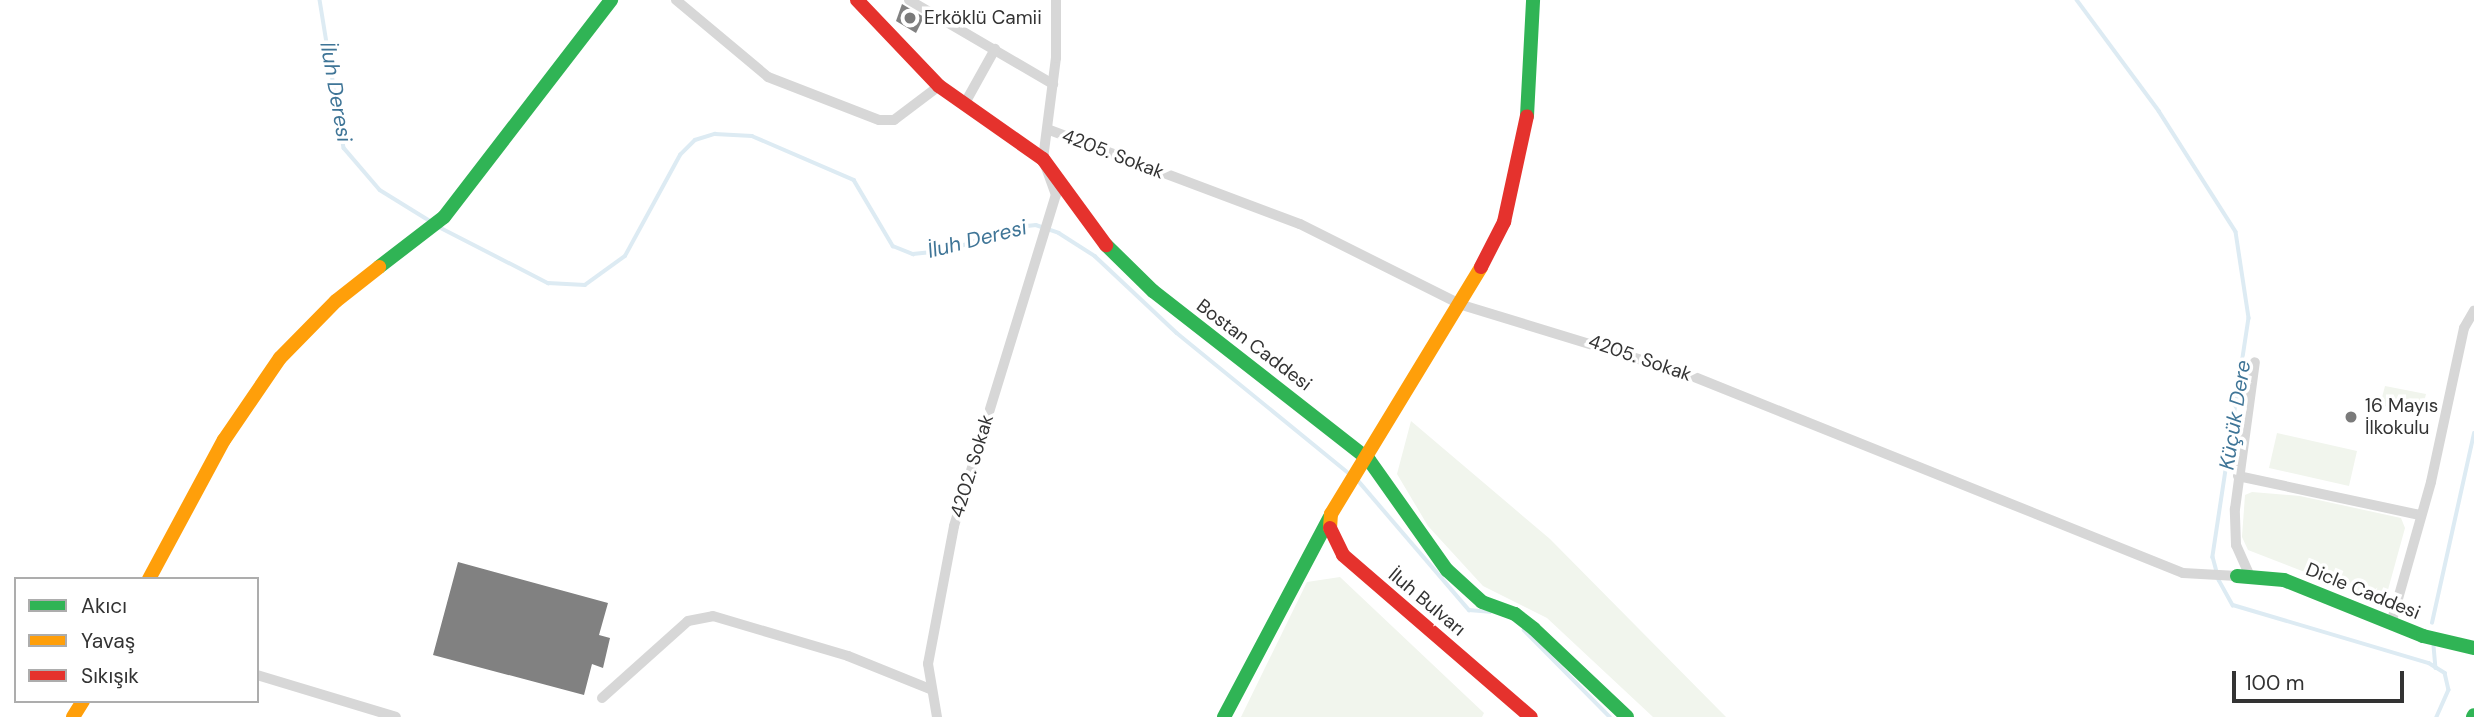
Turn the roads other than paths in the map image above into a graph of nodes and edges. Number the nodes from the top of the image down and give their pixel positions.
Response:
1 (611, 0) edge
2 (676, 0) edge
3 (858, 0) edge
4 (909, 0) edge
5 (1056, 0) edge
6 (1533, 0) edge
7 (995, 48) junction
8 (1053, 84) junction
9 (939, 86) junction
10 (965, 103) junction
11 (1047, 130) junction
12 (1043, 159) junction
13 (1461, 305) junction
14 (2474, 312) edge
15 (2255, 362) dead end
16 (1367, 463) junction
17 (2238, 476) junction
18 (1331, 514) junction
19 (2420, 515) junction
20 (2243, 575) junction
21 (150, 577) edge
22 (2392, 620) junction
23 (2474, 648) edge
24 (259, 676) edge
25 (930, 689) junction
26 (602, 698) dead end
27 (396, 717) edge
28 (937, 717) edge
29 (1224, 717) edge
30 (1531, 717) edge
31 (1627, 717) edge

1 - 21 street
2 - 9 street
3 - 9 street, Bostan Caddesi
4 - 7 street
5 - 8 street
6 - 13 street
7 - 8 street
7 - 10 street
8 - 11 street
9 - 10 street, Bostan Caddesi
10 - 12 street, Bostan Caddesi
11 - 12 street
11 - 13 street, 4205. Sokak
12 - 16 street, Bostan Caddesi
12 - 25 street, 4202. Sokak
13 - 16 street
13 - 20 street, 4205. Sokak
14 - 19 street
15 - 17 street
16 - 18 street
16 - 31 street, Bostan Caddesi
17 - 19 street
17 - 20 street
18 - 29 street
18 - 30 street, İluh Bulvarı
19 - 22 street
20 - 22 street, Dicle Caddesi
22 - 23 street, Dicle Caddesi
24 - 27 street
25 - 26 street
25 - 28 street, 4202. Sokak

